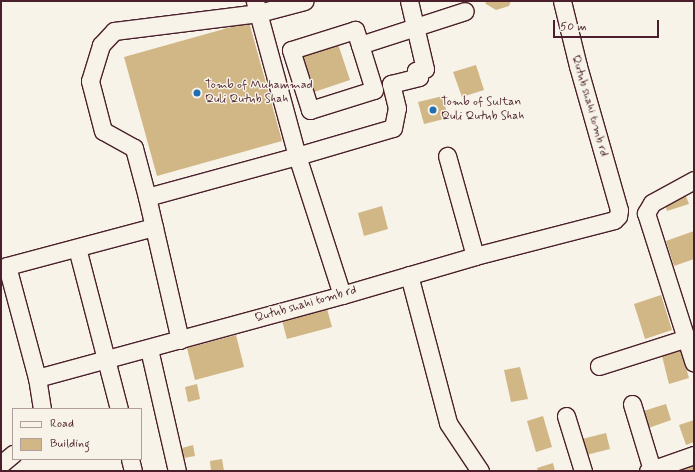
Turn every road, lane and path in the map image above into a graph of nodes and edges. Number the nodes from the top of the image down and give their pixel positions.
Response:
1 (304, 1) edge
2 (409, 1) edge
3 (562, 1) edge
4 (261, 8) edge
5 (466, 11) dead end
6 (415, 27) junction
7 (360, 45) junction
8 (292, 77) junction
9 (303, 154) junction
10 (447, 156) dead end
11 (694, 180) edge
12 (147, 197) junction
13 (154, 227) junction
14 (77, 248) junction
15 (475, 256) junction
16 (409, 275) junction
17 (342, 295) junction
18 (687, 338) junction
19 (180, 340) junction
20 (149, 349) junction
21 (108, 359) junction
22 (694, 363) edge
23 (599, 366) dead end
24 (37, 378) junction
25 (632, 404) dead end
26 (42, 408) edge
27 (119, 408) edge
28 (566, 416) dead end
29 (12, 455) edge
30 (694, 455) edge
31 (130, 460) edge
32 (1, 464) edge
33 (650, 470) edge
34 (133, 471) edge
35 (177, 471) edge
36 (480, 471) edge
37 (583, 471) edge

1 - 4 street
2 - 6 street
3 - 15 street, Qutub shahi tomb rd
4 - 8 street
4 - 9 street
4 - 12 street
5 - 6 street
6 - 7 street
6 - 9 street
7 - 8 street
7 - 8 street
8 - 9 street
9 - 12 street
9 - 17 street
10 - 15 street
11 - 18 street
12 - 13 street
13 - 14 street
13 - 19 street
14 - 21 street
14 - 24 street
15 - 16 street, Qutub shahi tomb rd
16 - 17 street, Qutub shahi tomb rd
16 - 36 street
17 - 19 street, Qutub shahi tomb rd
18 - 22 street
18 - 23 street
19 - 20 street, Qutub shahi tomb rd
20 - 21 street, Qutub shahi tomb rd
20 - 35 street
21 - 24 street, Qutub shahi tomb rd
21 - 27 street
24 - 26 street
25 - 33 street
28 - 37 street
29 - 32 street
30 - 33 street
31 - 34 street

